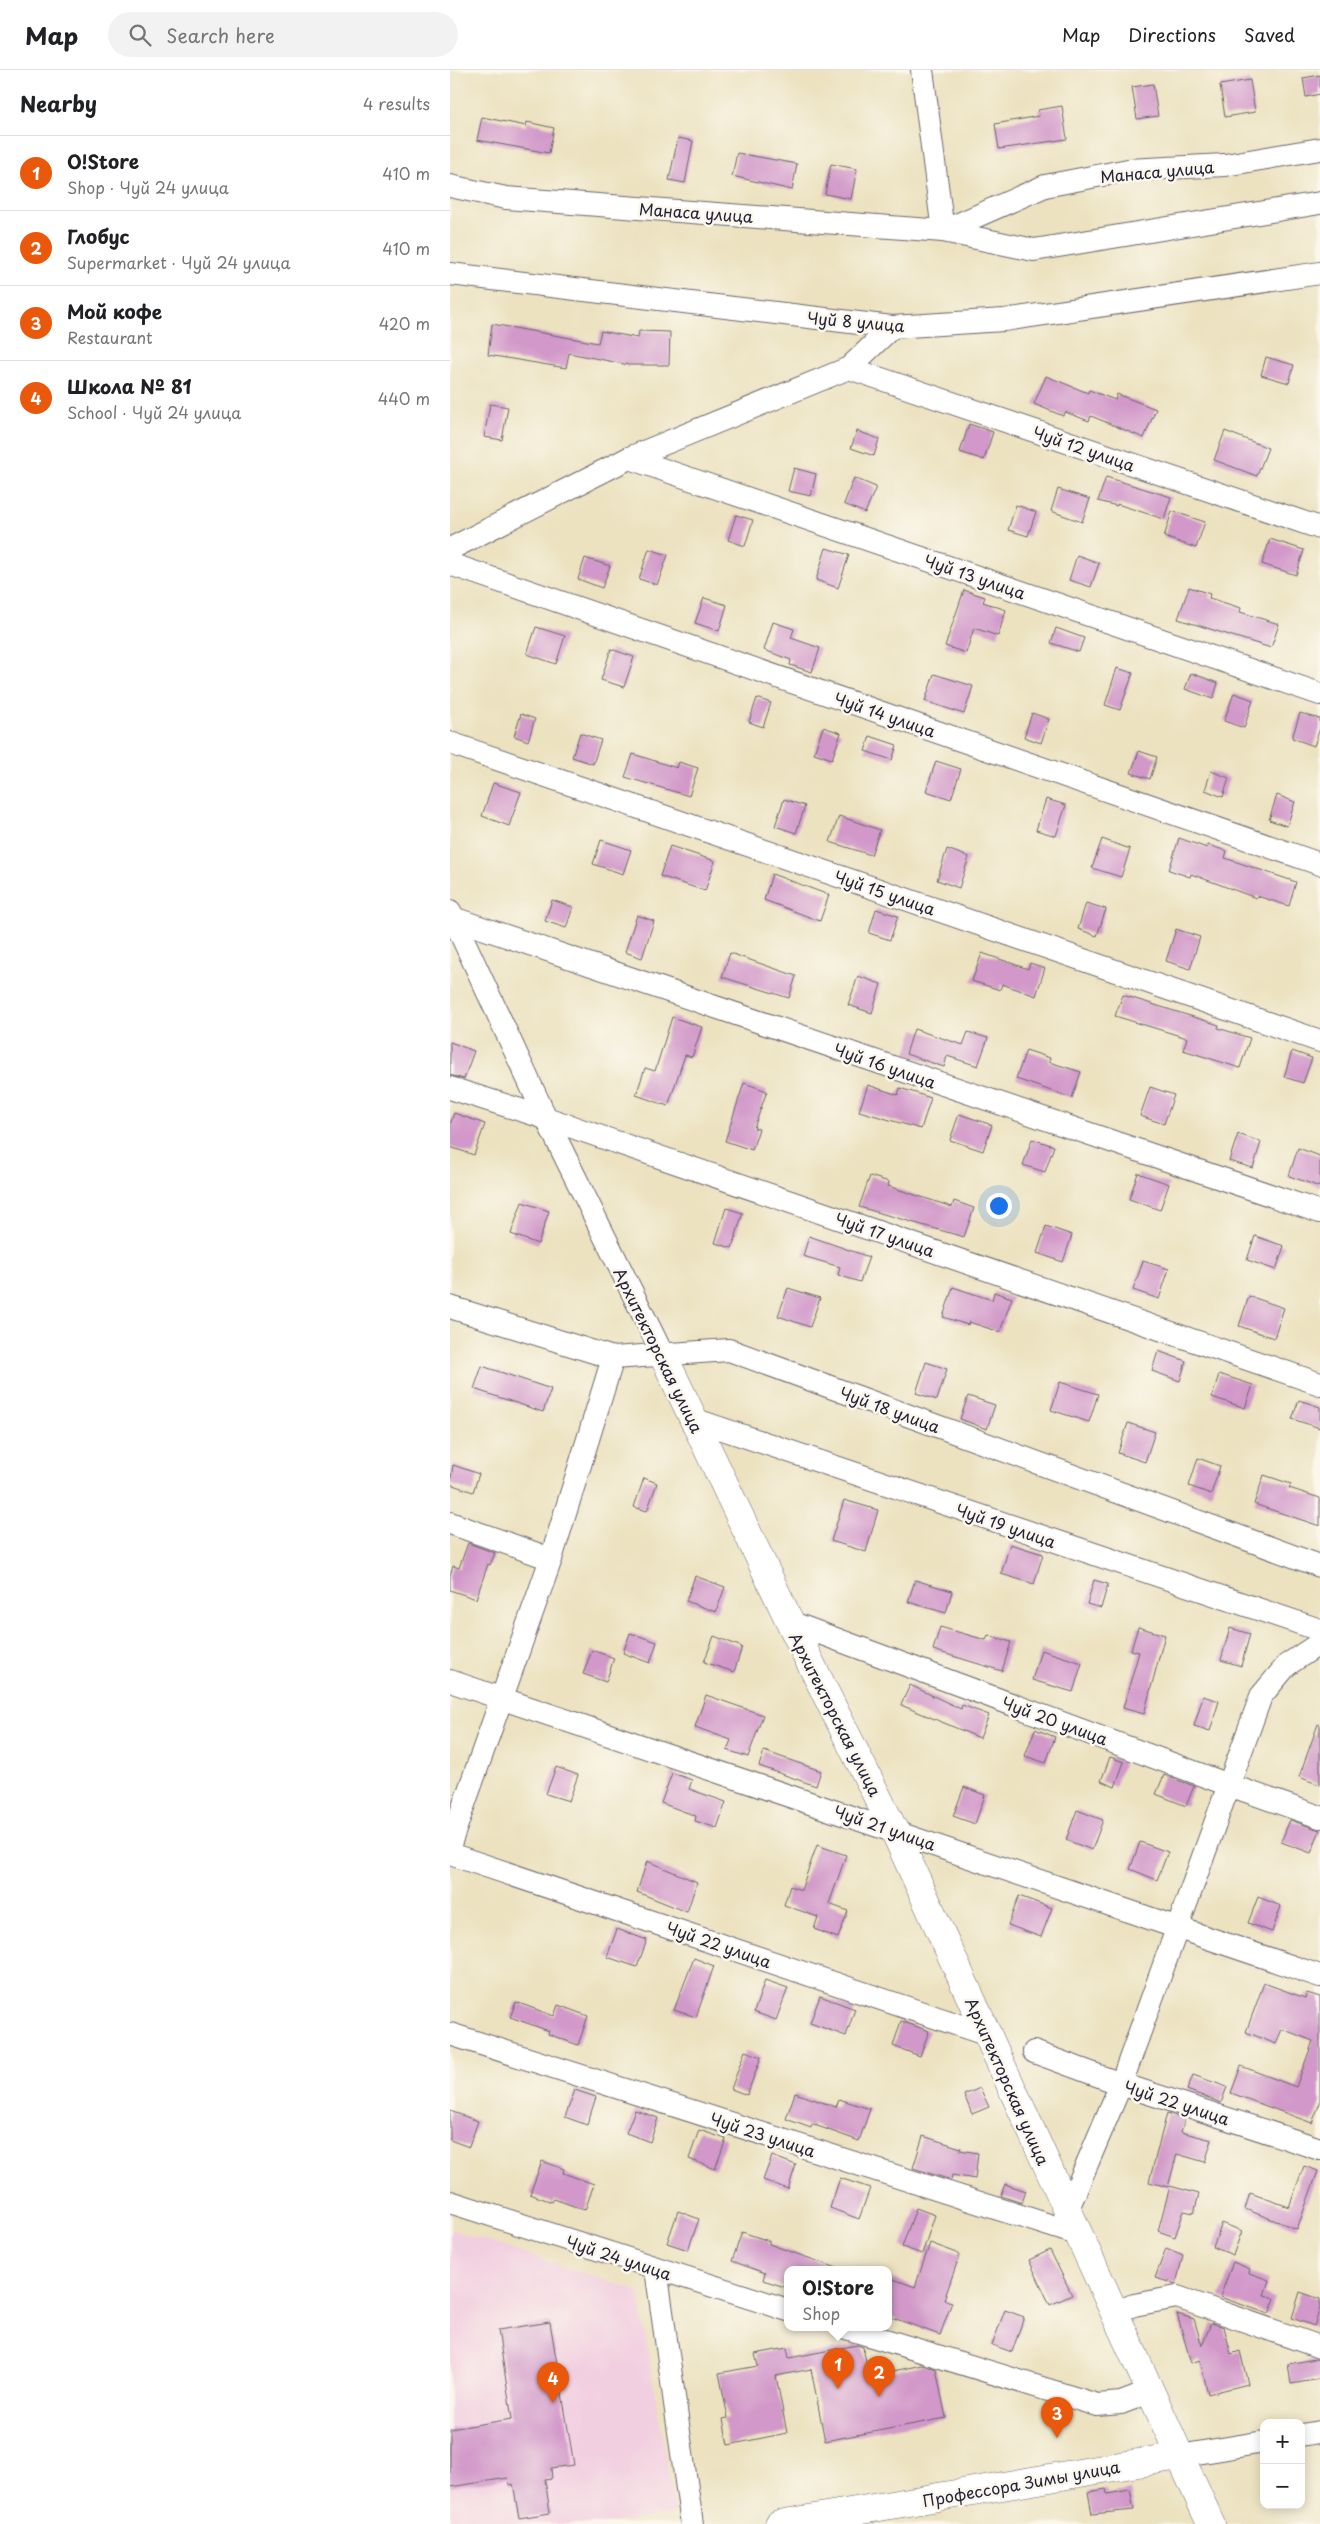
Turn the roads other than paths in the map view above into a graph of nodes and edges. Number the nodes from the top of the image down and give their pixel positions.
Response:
1 (922, 70) edge
2 (1320, 149) edge
3 (450, 186) edge
4 (1320, 202) edge
5 (943, 231) junction
6 (1320, 273) edge
7 (450, 274) edge
8 (892, 327) junction
9 (849, 368) junction
10 (630, 458) junction
11 (1320, 528) edge
12 (450, 550) edge
13 (450, 564) edge
14 (1320, 694) edge
15 (450, 743) edge
16 (1320, 864) edge
17 (451, 915) edge
18 (1320, 1041) edge
19 (450, 1088) edge
20 (546, 1118) junction
21 (1320, 1212) edge
22 (450, 1307) edge
23 (662, 1355) junction
24 (613, 1358) junction
25 (1320, 1384) edge
26 (693, 1419) junction
27 (450, 1523) edge
28 (551, 1560) junction
29 (1320, 1566) edge
30 (790, 1622) junction
31 (1320, 1630) edge
32 (1320, 1643) edge
33 (450, 1681) edge
34 (502, 1699) junction
35 (1229, 1785) junction
36 (1320, 1816) edge
37 (894, 1830) junction
38 (450, 1844) edge
39 (450, 1854) edge
40 (1178, 1928) junction
41 (1320, 1976) edge
42 (450, 2034) edge
43 (988, 2035) junction
44 (1034, 2052) dead end
45 (1122, 2084) junction
46 (1320, 2149) edge
47 (450, 2202) edge
48 (1072, 2223) junction
49 (656, 2269) junction
50 (784, 2309) edge
51 (1114, 2312) junction
52 (856, 2331) edge
53 (1320, 2347) edge
54 (1150, 2392) junction
55 (1320, 2432) edge
56 (1305, 2434) edge
57 (1260, 2443) edge
58 (1178, 2456) junction
59 (692, 2524) edge
60 (779, 2524) edge
61 (1211, 2524) edge

1 - 5 street
2 - 5 street, Манаса улица
3 - 5 street, Манаса улица
4 - 5 street, Манаса улица
6 - 8 street, Чуй 8 улица
7 - 8 street, Чуй 8 улица
8 - 9 street
9 - 10 street
9 - 11 street, Чуй 12 улица
10 - 12 street
10 - 14 street, Чуй 13 улица
13 - 16 street, Чуй 14 улица
15 - 18 street, Чуй 15 улица
17 - 20 street, Архитекторская улица
17 - 21 street, Чуй 16 улица
19 - 20 street, Чуй 17 улица
20 - 23 street, Архитекторская улица
20 - 25 street, Чуй 17 улица
22 - 24 street, Чуй 18 улица
23 - 24 street, Чуй 18 улица
23 - 26 street, Архитекторская улица
23 - 29 street, Чуй 18 улица
24 - 28 street
26 - 30 street, Архитекторская улица
26 - 31 street, Чуй 19 улица
27 - 28 street
28 - 34 street
30 - 35 street, Чуй 20 улица
30 - 37 street, Архитекторская улица
32 - 35 street
33 - 34 street, Чуй 21 улица
34 - 37 street, Чуй 21 улица
34 - 38 street
35 - 36 street, Чуй 20 улица
35 - 40 street
37 - 40 street, Чуй 21 улица
37 - 43 street, Архитекторская улица
39 - 43 street, Чуй 22 улица
40 - 41 street, Чуй 21 улица
40 - 45 street
42 - 48 street, Чуй 23 улица
43 - 48 street, Архитекторская улица
44 - 45 street, Чуй 22 улица
45 - 46 street, Чуй 22 улица
45 - 48 street
47 - 49 street, Чуй 24 улица
48 - 51 street, Архитекторская улица
49 - 50 street, Чуй 24 улица
49 - 59 street
51 - 53 street
51 - 54 street, Архитекторская улица
52 - 54 street
54 - 58 street, Архитекторская улица
55 - 56 street
57 - 58 street, Профессора Зимы улица
58 - 60 street, Профессора Зимы улица
58 - 61 street, Архитекторская улица

